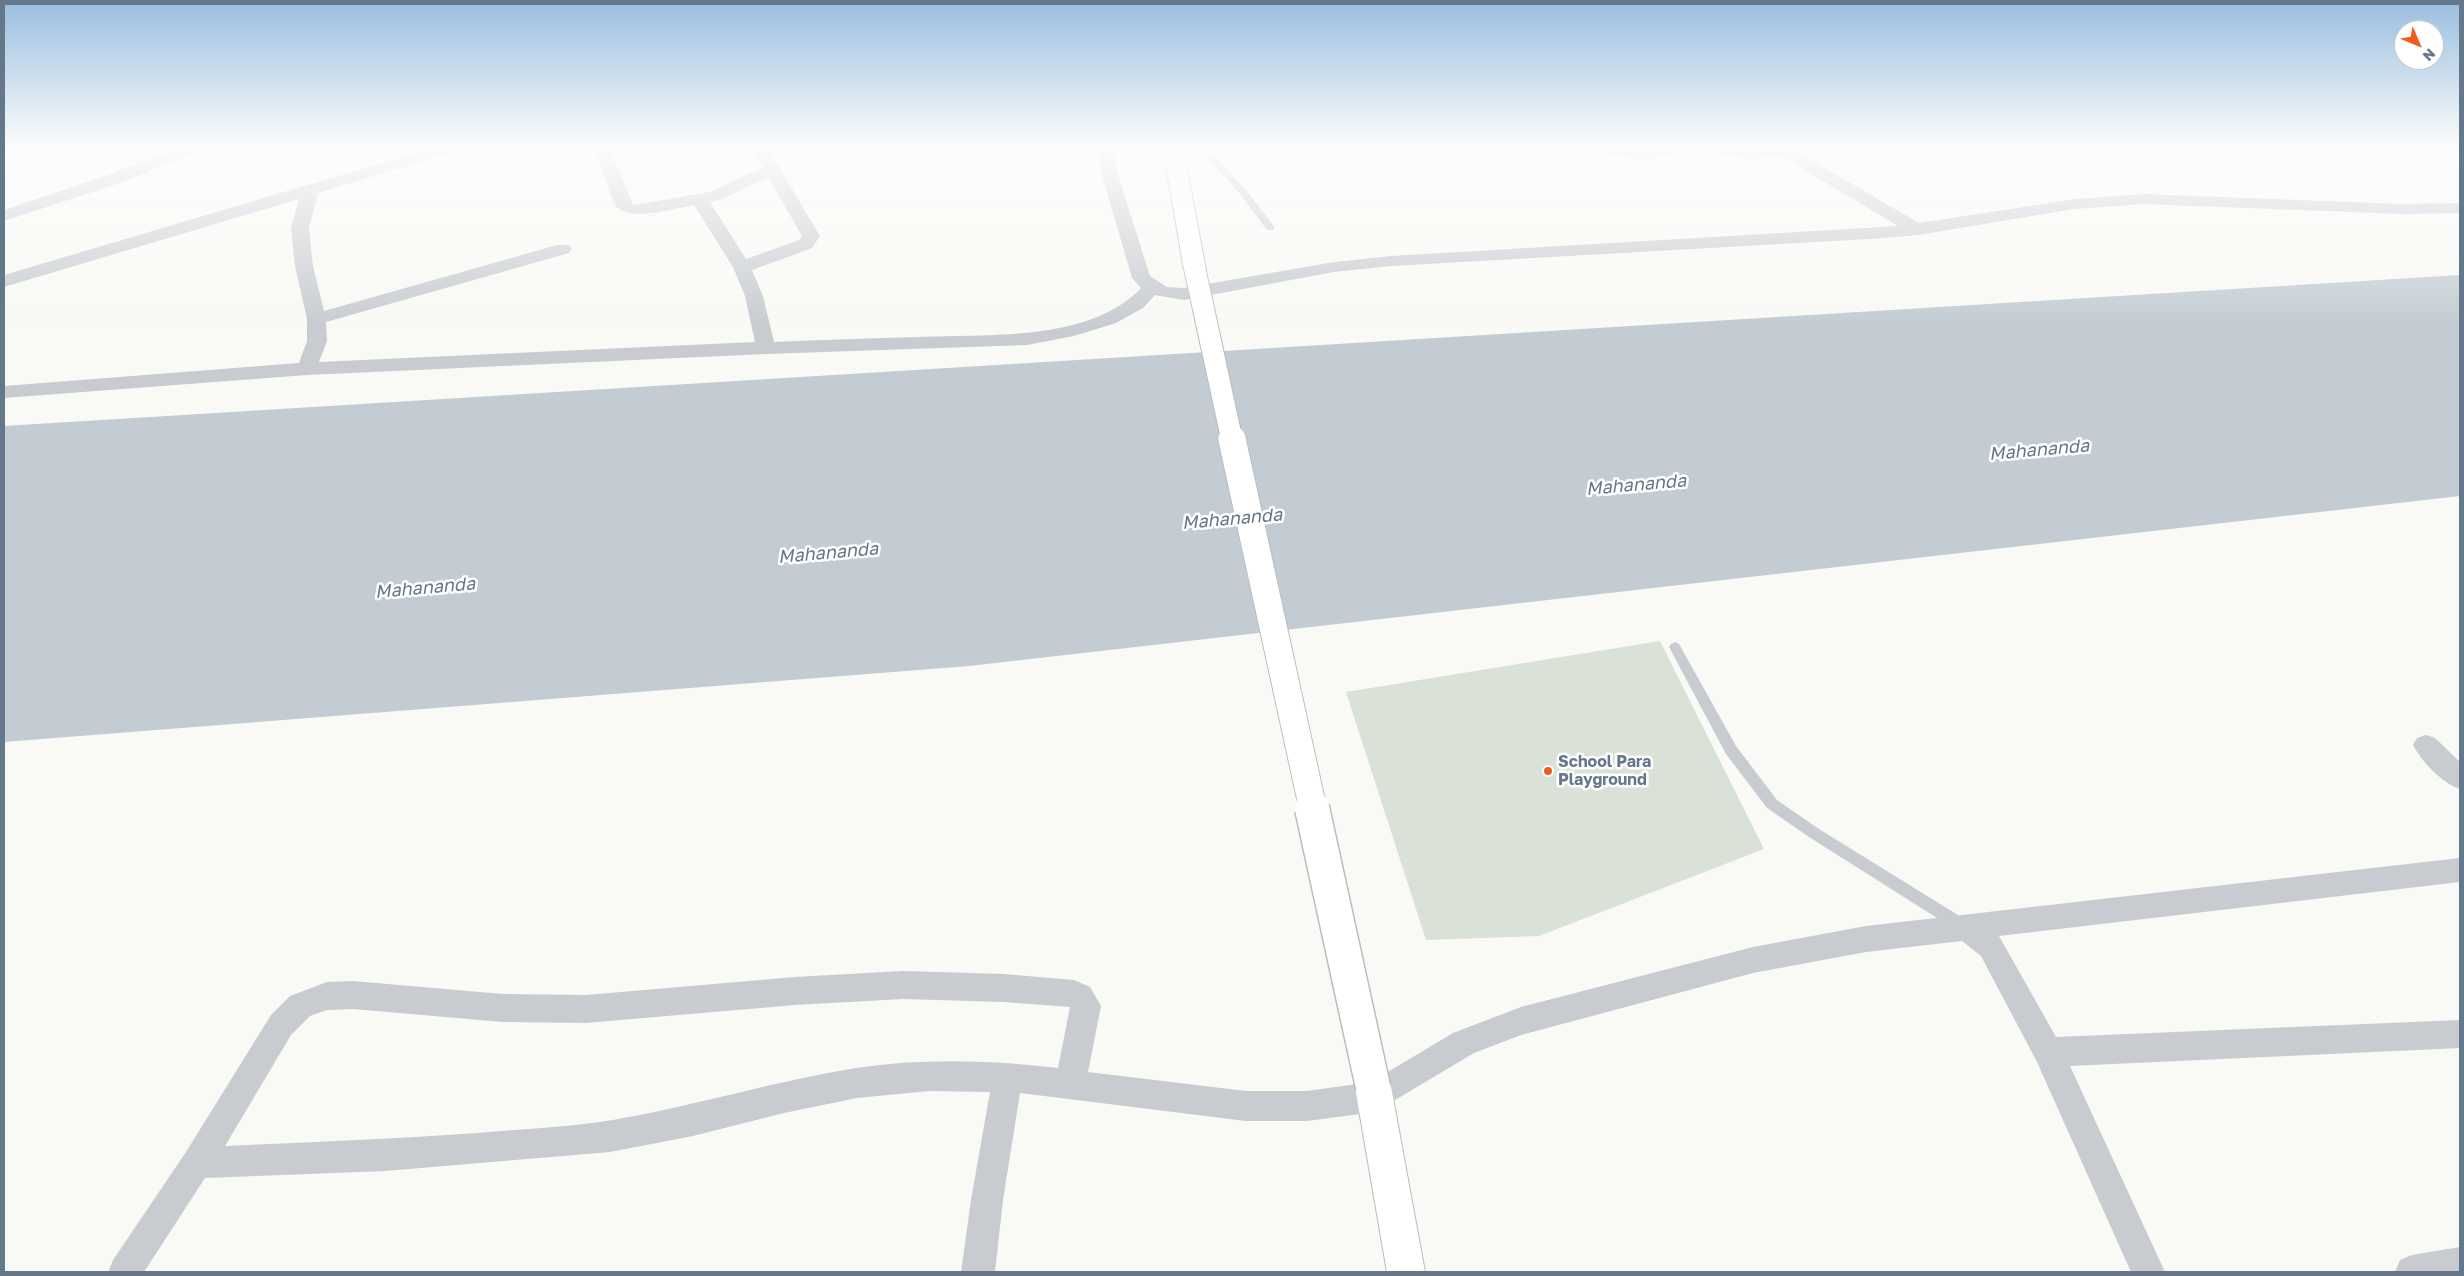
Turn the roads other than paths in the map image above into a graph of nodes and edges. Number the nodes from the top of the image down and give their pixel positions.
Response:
1 (29, 208) edge
2 (251, 208) edge
3 (305, 208) edge
4 (626, 208) edge
5 (652, 208) edge
6 (705, 208) edge
7 (795, 208) edge
8 (1119, 208) edge
9 (1184, 208) edge
10 (1255, 208) edge
11 (1883, 208) edge
12 (2047, 208) edge
13 (2366, 208) edge
14 (2460, 208) edge
15 (4, 216) edge
16 (1270, 228) dead end
17 (1918, 230) junction
18 (563, 249) dead end
19 (742, 266) junction
20 (4, 281) edge
21 (1151, 288) junction
22 (316, 319) junction
23 (766, 348) junction
24 (307, 369) junction
25 (4, 392) edge
26 (1676, 647) dead end
27 (2426, 744) dead end
28 (2460, 778) edge
29 (2460, 870) edge
30 (1966, 927) junction
31 (2460, 1034) edge
32 (2048, 1052) junction
33 (1008, 1077) junction
34 (1070, 1084) junction
35 (1374, 1092) junction
36 (196, 1163) junction
37 (2460, 1264) edge
38 (125, 1272) edge
39 (978, 1272) edge
40 (1406, 1272) edge
41 (2148, 1272) edge
42 (2412, 1272) edge

1 - 15 street
2 - 20 street
3 - 22 street
4 - 5 street
6 - 19 street
7 - 19 street
8 - 21 street
9 - 35 main road, bridge
10 - 16 lane
11 - 17 street
12 - 17 street
13 - 14 street
17 - 21 street
18 - 22 street
19 - 23 street
21 - 23 street
22 - 24 street
23 - 24 street
24 - 25 street
26 - 30 lane
27 - 28 street
29 - 30 street
30 - 32 street
30 - 35 street
31 - 32 street
32 - 41 street
33 - 34 street
33 - 36 street
33 - 39 street
34 - 35 street
34 - 36 street
35 - 40 main road
36 - 38 street
37 - 42 street

